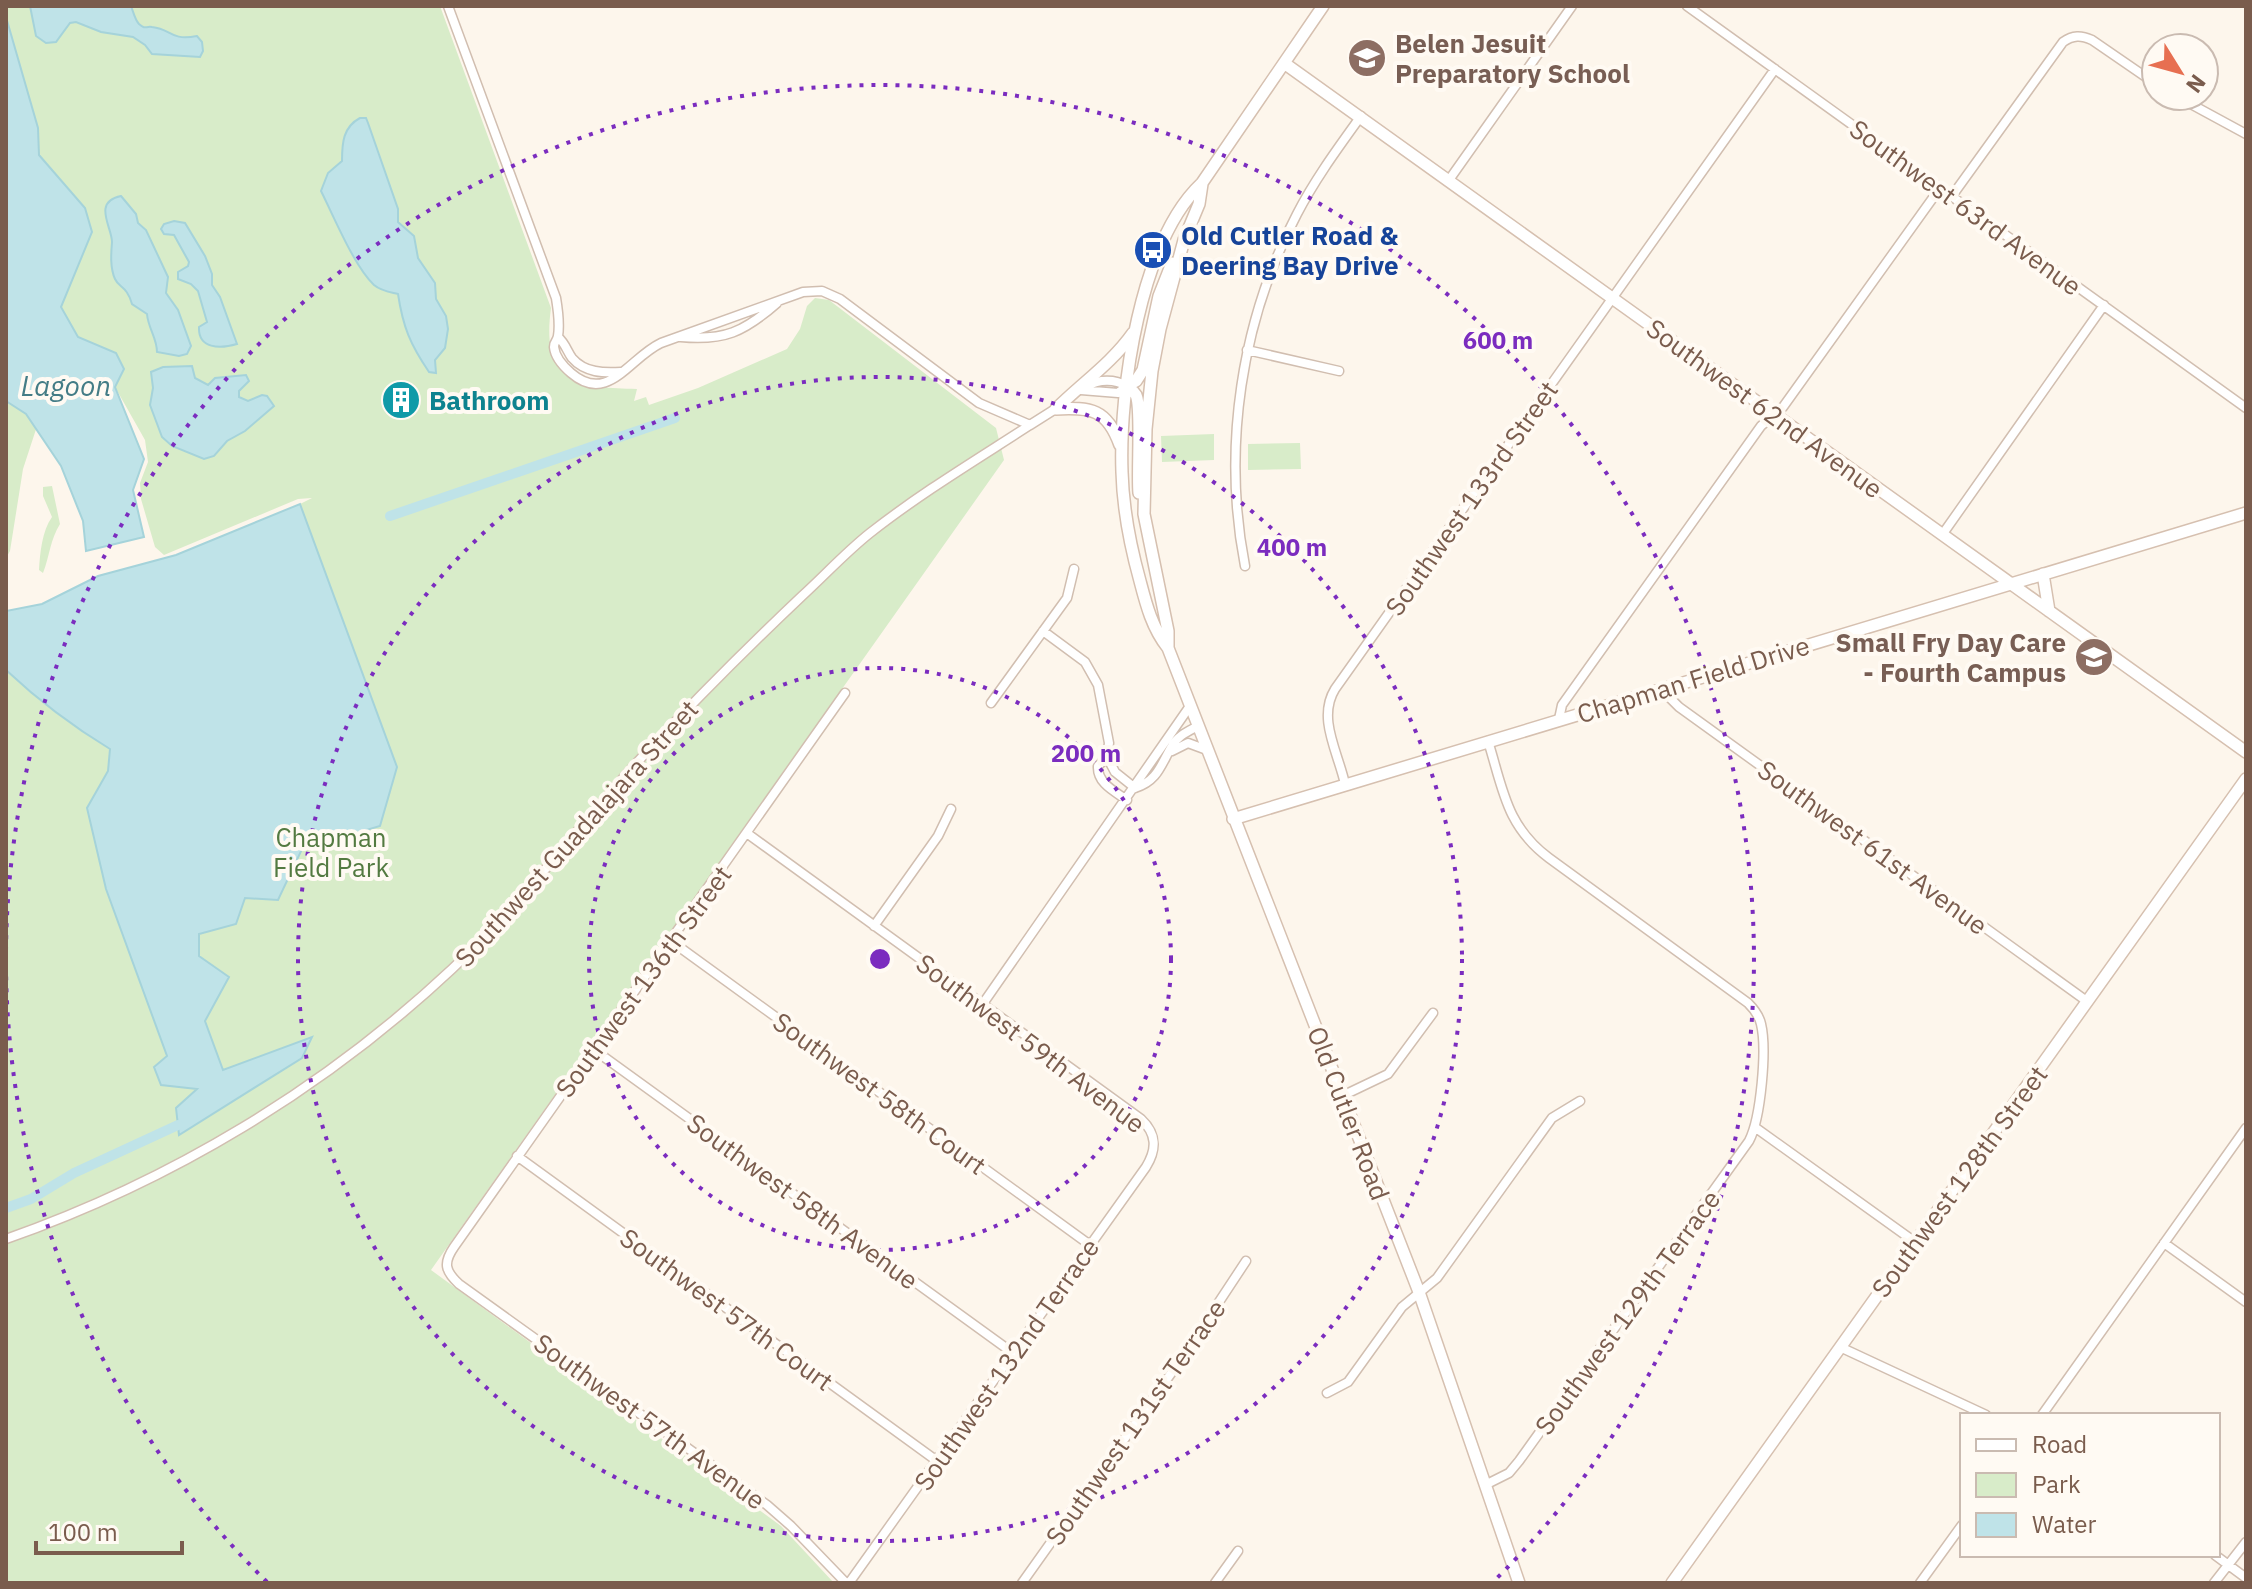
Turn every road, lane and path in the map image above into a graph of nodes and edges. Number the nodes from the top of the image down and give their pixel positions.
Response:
1 (448, 6) edge
2 (1323, 6) edge
3 (1572, 6) edge
4 (1687, 6) edge
5 (1284, 63) junction
6 (1775, 69) junction
7 (2140, 73) edge
8 (2205, 112) edge
9 (1361, 116) junction
10 (2246, 134) edge
11 (1449, 180) junction
12 (1202, 183) junction
13 (1940, 188) junction
14 (1952, 196) junction
15 (1184, 240) junction
16 (1612, 298) junction
17 (780, 300) junction
18 (2104, 305) junction
19 (1133, 333) junction
20 (678, 337) junction
21 (1247, 350) junction
22 (1339, 371) dead end
23 (1127, 386) junction
24 (2246, 408) edge
25 (1056, 409) junction
26 (1775, 415) junction
27 (1030, 425) junction
28 (1121, 449) junction
29 (2246, 513) edge
30 (1144, 514) junction
31 (1942, 535) junction
32 (1245, 566) dead end
33 (1074, 569) dead end
34 (2043, 574) junction
35 (2010, 584) junction
36 (2049, 611) junction
37 (1043, 631) junction
38 (1168, 648) junction
39 (1661, 689) junction
40 (845, 693) dead end
41 (991, 703) dead end
42 (1190, 706) junction
43 (1559, 719) junction
44 (1198, 726) junction
45 (1488, 741) junction
46 (1207, 750) junction
47 (2246, 752) edge
48 (1169, 754) junction
49 (1107, 757) junction
50 (2246, 779) edge
51 (1345, 784) junction
52 (1135, 788) junction
53 (1127, 800) junction
54 (951, 809) dead end
55 (1233, 819) junction
56 (748, 834) junction
57 (874, 926) junction
58 (671, 941) junction
59 (2088, 1002) junction
60 (982, 1005) junction
61 (1433, 1013) dead end
62 (593, 1049) junction
63 (1342, 1096) junction
64 (1580, 1101) dead end
65 (1756, 1128) junction
66 (2246, 1129) edge
67 (1155, 1141) joint
68 (517, 1156) junction
69 (6, 1239) edge
70 (1915, 1242) junction
71 (2164, 1243) junction
72 (1090, 1245) junction
73 (1246, 1261) dead end
74 (446, 1269) joint
75 (1419, 1292) junction
76 (2246, 1302) edge
77 (1840, 1347) junction
78 (1013, 1353) junction
79 (1327, 1393) dead end
80 (1982, 1413) edge
81 (2043, 1413) edge
82 (937, 1461) junction
83 (1487, 1484) junction
84 (1960, 1528) edge
85 (2246, 1542) edge
86 (1238, 1551) dead end
87 (2218, 1557) edge
88 (2228, 1564) junction
89 (2246, 1578) edge
90 (848, 1583) edge
91 (1022, 1583) edge
92 (1215, 1583) edge
93 (1519, 1583) edge
94 (1672, 1583) edge
95 (1920, 1583) edge
96 (2214, 1583) edge

1 - 20 street
2 - 5 street
3 - 11 street
4 - 6 street, Southwest 63rd Avenue
5 - 9 street, Southwest 62nd Avenue
5 - 12 street
6 - 13 street, Southwest 63rd Avenue
6 - 16 street, Southwest 133rd Street
7 - 14 street
8 - 10 street
9 - 11 street, Southwest 62nd Avenue
9 - 21 street
11 - 16 street, Southwest 62nd Avenue
12 - 15 street
12 - 19 street
13 - 14 street, Southwest 63rd Avenue
13 - 26 street
14 - 18 street, Southwest 63rd Avenue
15 - 23 street
15 - 30 street, Old Cutler Road
16 - 26 street, Southwest 62nd Avenue
16 - 51 street, Southwest 133rd Street
17 - 20 street
17 - 20 street
17 - 27 street
18 - 24 street, Southwest 63rd Avenue
18 - 31 street
19 - 23 street
19 - 25 street
21 - 22 street
21 - 32 street
23 - 25 street, Southwest Guadalajara Street
23 - 28 street, Old Cutler Road
23 - 30 street
25 - 27 street, Southwest Guadalajara Street
25 - 28 street
26 - 31 street, Southwest 62nd Avenue
26 - 43 street
27 - 69 street, Southwest Guadalajara Street
28 - 38 street, Old Cutler Road
29 - 34 street, Chapman Field Drive
30 - 38 street, Old Cutler Road
31 - 35 street, Southwest 62nd Avenue
33 - 37 street
34 - 35 street, Chapman Field Drive
34 - 36 street
35 - 36 street, Southwest 62nd Avenue
35 - 39 street, Chapman Field Drive
36 - 47 street, Southwest 62nd Avenue
37 - 41 street
37 - 49 street
38 - 42 street, Old Cutler Road
39 - 43 street, Chapman Field Drive
39 - 59 street, Southwest 61st Avenue
40 - 56 street, Southwest 136th Street
42 - 44 street, Old Cutler Road
42 - 52 street
43 - 45 street, Chapman Field Drive
44 - 46 street, Old Cutler Road
44 - 48 street
45 - 51 street, Chapman Field Drive
45 - 65 street
46 - 48 street
46 - 55 street, Old Cutler Road
48 - 52 street
49 - 52 street
49 - 53 street
50 - 59 street, Southwest 128th Street
51 - 55 street, Chapman Field Drive
52 - 53 street
53 - 60 street
54 - 57 street
55 - 63 street, Old Cutler Road
56 - 57 street, Southwest 59th Avenue
56 - 58 street, Southwest 136th Street
57 - 60 street, Southwest 59th Avenue
58 - 62 street, Southwest 136th Street
58 - 72 street, Southwest 58th Court
59 - 70 street, Southwest 128th Street
60 - 67 street, Southwest 59th Avenue
61 - 63 street
62 - 68 street, Southwest 136th Street
62 - 78 street, Southwest 58th Avenue
63 - 75 street, Old Cutler Road
64 - 75 street
65 - 70 street
65 - 83 street, Southwest 129th Terrace
66 - 71 street
67 - 72 street, Southwest 132nd Terrace
68 - 74 street, Southwest 136th Street
68 - 82 street, Southwest 57th Court
70 - 77 street, Southwest 128th Street
71 - 76 street
71 - 81 street
72 - 78 street, Southwest 132nd Terrace
73 - 91 street, Southwest 131st Terrace
74 - 90 street, Southwest 57th Avenue
75 - 79 street
75 - 83 street, Old Cutler Road
77 - 80 street
77 - 94 street, Southwest 128th Street
78 - 82 street, Southwest 132nd Terrace
82 - 90 street, Southwest 132nd Terrace
83 - 93 street, Old Cutler Road
84 - 95 street
85 - 88 street
86 - 92 street
87 - 88 street
88 - 89 street
88 - 96 street

